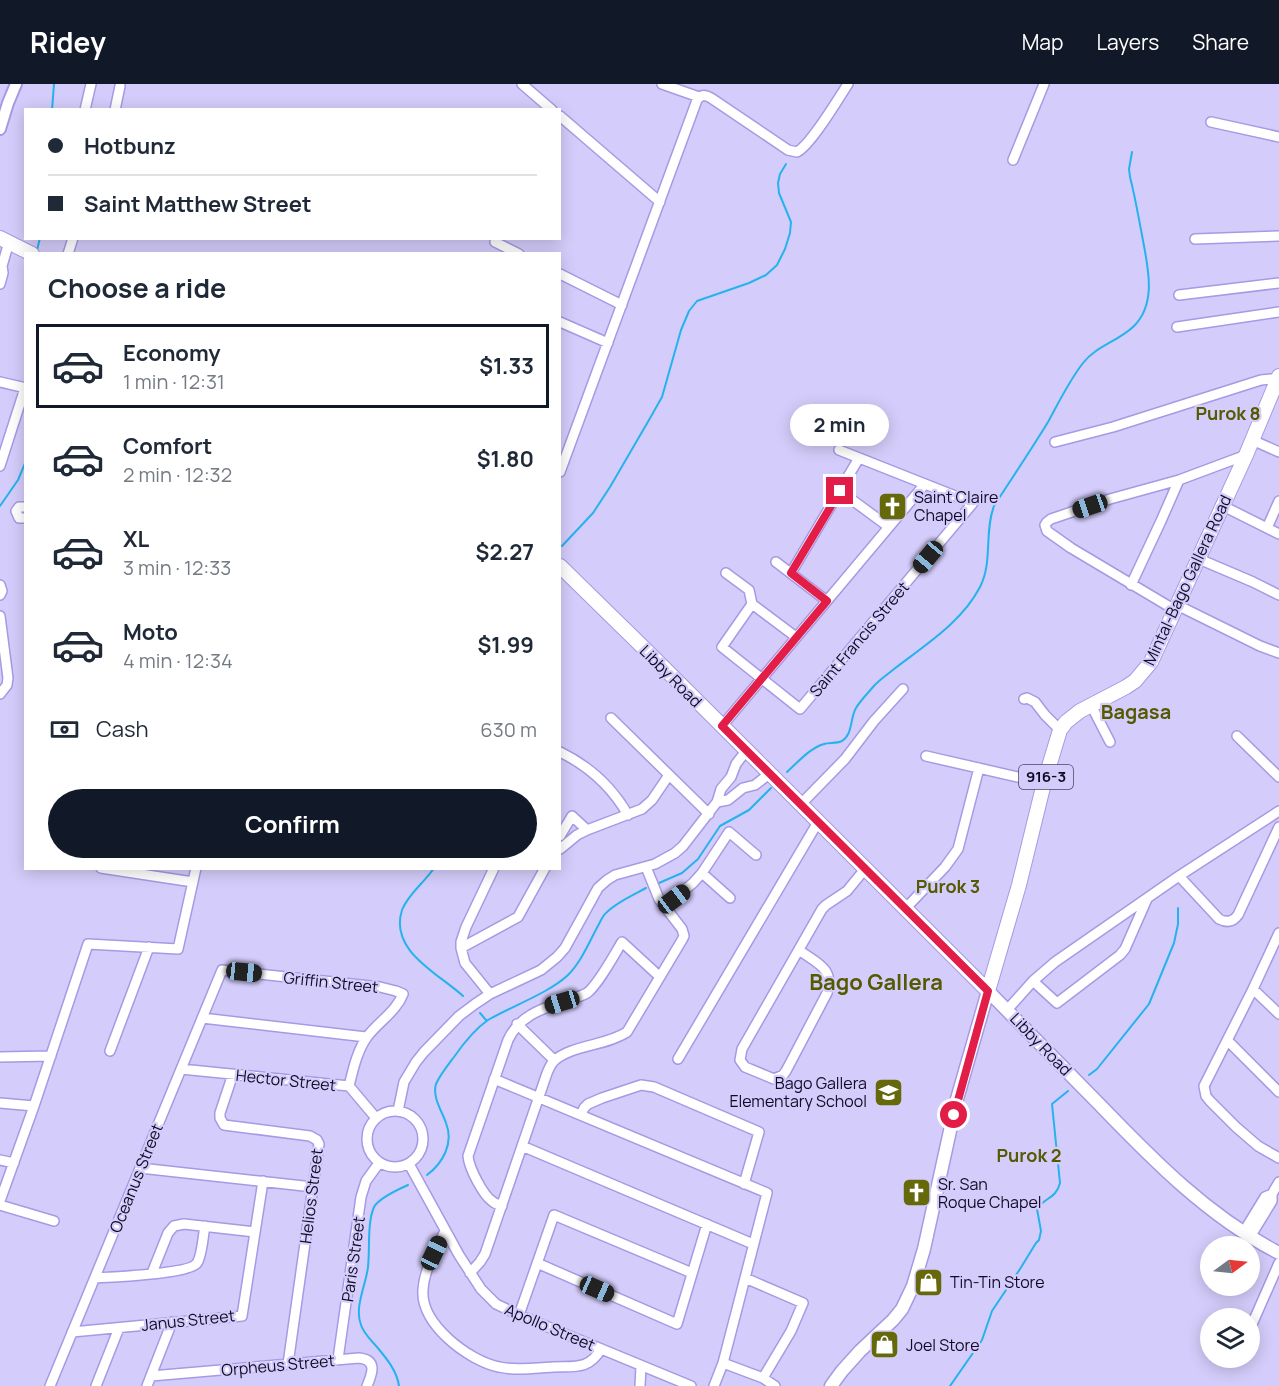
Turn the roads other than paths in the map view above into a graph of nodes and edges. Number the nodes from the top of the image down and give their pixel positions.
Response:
1 (91, 84) edge
2 (522, 84) edge
3 (663, 84) edge
4 (848, 84) edge
5 (1044, 84) edge
6 (14, 85) edge
7 (120, 86) dead end
8 (699, 97) junction
9 (85, 108) edge
10 (115, 108) edge
11 (550, 108) edge
12 (561, 117) edge
13 (1, 121) edge
14 (1211, 122) dead end
15 (1279, 138) edge
16 (1013, 160) dead end
17 (660, 202) junction
18 (1279, 236) edge
19 (1195, 239) dead end
20 (7, 242) edge
21 (495, 242) dead end
22 (30, 252) edge
23 (515, 252) edge
24 (561, 274) edge
25 (1279, 283) edge
26 (0, 284) edge
27 (1179, 295) dead end
28 (622, 305) junction
29 (1279, 312) edge
30 (561, 322) edge
31 (1176, 327) dead end
32 (608, 343) junction
33 (1278, 378) edge
34 (0, 382) edge
35 (24, 388) edge
36 (24, 391) edge
37 (1252, 440) junction
38 (1055, 442) dead end
39 (839, 450) dead end
40 (1279, 452) edge
41 (1246, 456) junction
42 (859, 458) junction
43 (0, 466) edge
44 (561, 469) edge
45 (1179, 480) junction
46 (925, 484) junction
47 (840, 491) junction
48 (1279, 501) edge
49 (24, 505) edge
50 (1223, 506) junction
51 (24, 518) edge
52 (889, 527) junction
53 (1267, 528) junction
54 (1279, 534) edge
55 (1199, 559) junction
56 (777, 562) dead end
57 (561, 567) edge
58 (726, 573) dead end
59 (791, 573) junction
60 (0, 585) edge
61 (1131, 585) junction
62 (0, 595) edge
63 (1279, 595) edge
64 (827, 601) junction
65 (752, 604) junction
66 (1176, 608) junction
67 (0, 616) edge
68 (796, 637) junction
69 (1279, 653) edge
70 (762, 678) junction
71 (903, 689) dead end
72 (0, 694) edge
73 (1024, 699) dead end
74 (1091, 705) junction
75 (611, 718) dead end
76 (722, 726) junction
77 (1060, 730) junction
78 (1238, 736) dead end
79 (1110, 742) dead end
80 (746, 751) junction
81 (561, 752) edge
82 (926, 756) dead end
83 (979, 768) junction
84 (770, 774) junction
85 (669, 775) junction
86 (731, 777) junction
87 (1279, 777) edge
88 (1044, 783) junction
89 (742, 789) junction
90 (717, 802) junction
91 (801, 804) junction
92 (1279, 811) edge
93 (709, 813) junction
94 (628, 815) junction
95 (818, 822) junction
96 (1279, 827) edge
97 (587, 830) junction
98 (561, 834) edge
99 (561, 848) edge
100 (756, 855) dead end
101 (646, 867) junction
102 (865, 869) junction
103 (114, 870) edge
104 (196, 870) edge
105 (493, 870) edge
106 (544, 870) edge
107 (702, 873) junction
108 (1179, 876) junction
109 (193, 882) junction
110 (730, 898) dead end
111 (1147, 899) junction
112 (664, 907) junction
113 (905, 909) junction
114 (1279, 933) edge
115 (149, 947) junction
116 (461, 948) junction
117 (799, 950) junction
118 (222, 970) joint
119 (660, 977) junction
120 (1034, 981) junction
121 (1254, 989) junction
122 (988, 991) junction
123 (490, 994) junction
124 (1007, 1010) junction
125 (1279, 1014) edge
126 (202, 1018) junction
127 (517, 1024) junction
128 (366, 1037) junction
129 (1227, 1041) junction
130 (110, 1051) dead end
131 (51, 1056) junction
132 (0, 1057) edge
133 (678, 1059) dead end
134 (555, 1060) junction
135 (181, 1069) junction
136 (233, 1074) junction
137 (494, 1079) junction
138 (349, 1086) junction
139 (1279, 1092) edge
140 (539, 1097) junction
141 (0, 1103) edge
142 (34, 1106) junction
143 (398, 1111) junction
144 (581, 1115) junction
145 (376, 1118) junction
146 (522, 1146) junction
147 (1279, 1158) edge
148 (0, 1160) edge
149 (14, 1163) junction
150 (379, 1163) junction
151 (409, 1164) junction
152 (140, 1168) junction
153 (263, 1181) junction
154 (1279, 1182) edge
155 (744, 1184) junction
156 (313, 1187) junction
157 (1, 1198) edge
158 (501, 1206) junction
159 (54, 1221) dead end
160 (707, 1224) junction
161 (205, 1226) junction
162 (445, 1231) junction
163 (255, 1232) junction
164 (1247, 1235) junction
165 (753, 1244) junction
166 (1279, 1253) edge
167 (537, 1263) junction
168 (1279, 1263) edge
169 (152, 1273) junction
170 (470, 1273) junction
171 (692, 1273) junction
172 (94, 1278) junction
173 (745, 1278) junction
174 (1259, 1308) edge
175 (519, 1315) junction
176 (172, 1322) junction
177 (119, 1328) junction
178 (72, 1332) junction
179 (601, 1349) junction
180 (338, 1359) junction
181 (723, 1363) junction
182 (288, 1364) junction
183 (641, 1366) junction
184 (151, 1376) junction
185 (763, 1378) junction
186 (50, 1386) edge
187 (96, 1386) edge
188 (147, 1386) edge
189 (367, 1386) edge
190 (640, 1386) edge
191 (691, 1386) edge
192 (714, 1386) edge
193 (775, 1386) edge
194 (831, 1386) edge

1 - 9 street
2 - 11 street
3 - 8 street
4 - 8 street
5 - 16 street
6 - 13 street
7 - 10 street
8 - 17 street
12 - 17 street
14 - 15 street
17 - 28 street
18 - 19 street
20 - 22 main road
20 - 26 street
21 - 23 street
24 - 28 street
25 - 27 street
28 - 32 street
29 - 31 street
30 - 32 street
32 - 44 street
33 - 37 main road, Mintal-Bago Gallera Road
33 - 38 street
34 - 35 street
36 - 43 street
37 - 40 street
37 - 41 main road, Mintal-Bago Gallera Road
39 - 42 street
41 - 45 street
41 - 50 main road, Mintal-Bago Gallera Road
42 - 46 street
42 - 47 street
45 - 61 street
45 - 61 street
46 - 52 street
46 - 70 street, Saint Francis Street
47 - 52 street
47 - 59 street
48 - 53 street
49 - 51 street
50 - 53 street
50 - 55 main road, Mintal-Bago Gallera Road
52 - 64 street
53 - 54 street
55 - 63 street
55 - 66 main road, Mintal-Bago Gallera Road
56 - 59 street
57 - 76 main road, Libby Road
58 - 65 street
59 - 64 street
60 - 62 street
61 - 66 street
64 - 68 street
65 - 68 street
65 - 70 street
66 - 69 street
66 - 74 main road, Mintal-Bago Gallera Road
67 - 72 street
68 - 70 street
70 - 76 street
71 - 91 street
73 - 77 street
74 - 77 main road, Mintal-Bago Gallera Road
74 - 79 street
75 - 85 street
76 - 80 main road, Libby Road
77 - 88 main road, 916-3
78 - 87 street
80 - 84 main road, Libby Road
80 - 86 street
81 - 94 street
82 - 83 street
83 - 88 street
83 - 113 street
84 - 89 street
84 - 91 main road, Libby Road
85 - 93 street
85 - 94 street
86 - 89 street
86 - 90 street
88 - 122 main road, 916-3
89 - 90 street
90 - 93 street
91 - 95 main road, Libby Road
92 - 108 street
93 - 101 street
94 - 97 street
95 - 102 main road, Libby Road
95 - 133 street
96 - 108 street
97 - 98 street
97 - 99 street
100 - 107 street
101 - 112 street
101 - 123 street
102 - 113 main road, Libby Road
102 - 117 street
103 - 109 street
104 - 109 street
105 - 116 street
106 - 116 street
107 - 110 street
107 - 112 street
108 - 111 street
109 - 115 street
111 - 120 street
111 - 120 street
112 - 119 street
113 - 122 main road, Libby Road
114 - 121 street
115 - 130 street
115 - 131 street
116 - 123 street
117 - 117 street
118 - 126 street, Oceanus Street
118 - 128 street, Griffin Street
119 - 127 street
119 - 134 street
120 - 124 street
121 - 125 street
121 - 129 street
122 - 124 main road, Libby Road
122 - 194 main road
123 - 143 street
124 - 164 main road, Libby Road
126 - 128 street
126 - 135 street, Oceanus Street
127 - 134 street
127 - 137 street
128 - 138 street, Griffin Street
129 - 139 street
129 - 147 street
131 - 132 street
131 - 142 street
134 - 140 street
135 - 136 street, Hector Street
135 - 152 street, Oceanus Street
136 - 138 street, Hector Street
136 - 156 street, Helios Street
137 - 140 street
137 - 158 street
138 - 145 street, Hector Street
140 - 144 street
140 - 146 street
141 - 142 street
142 - 149 street
143 - 145 street
143 - 151 street
144 - 155 street
144 - 155 street
145 - 150 street
146 - 158 street
146 - 160 street
148 - 149 street
149 - 157 street
150 - 151 street
150 - 180 street, Paris Street
151 - 162 street, Apollo Street
152 - 153 street
152 - 172 street, Oceanus Street
153 - 156 street
153 - 163 street, Janus Street
154 - 164 street
155 - 165 street
156 - 182 street, Helios Street
157 - 159 street
158 - 170 street
160 - 165 street
160 - 171 street
161 - 163 street
161 - 169 street
161 - 169 street
162 - 170 street, Apollo Street
162 - 179 street
163 - 176 street, Janus Street
164 - 166 main road, Libby Road
165 - 173 street
167 - 171 street
167 - 171 street
167 - 175 street
168 - 174 street
169 - 172 street
170 - 175 street, Apollo Street
172 - 178 street, Oceanus Street
173 - 181 street
173 - 185 street
175 - 179 street, Apollo Street
176 - 177 street, Janus Street
176 - 184 street
177 - 178 street, Janus Street
177 - 187 street
178 - 186 street, Oceanus Street
179 - 183 street, Apollo Street
180 - 182 street, Orpheus Street
180 - 189 street, Orpheus Street
181 - 185 street
181 - 192 street
182 - 184 street, Orpheus Street
183 - 190 street
183 - 191 street, Apollo Street
184 - 188 street
185 - 193 street

